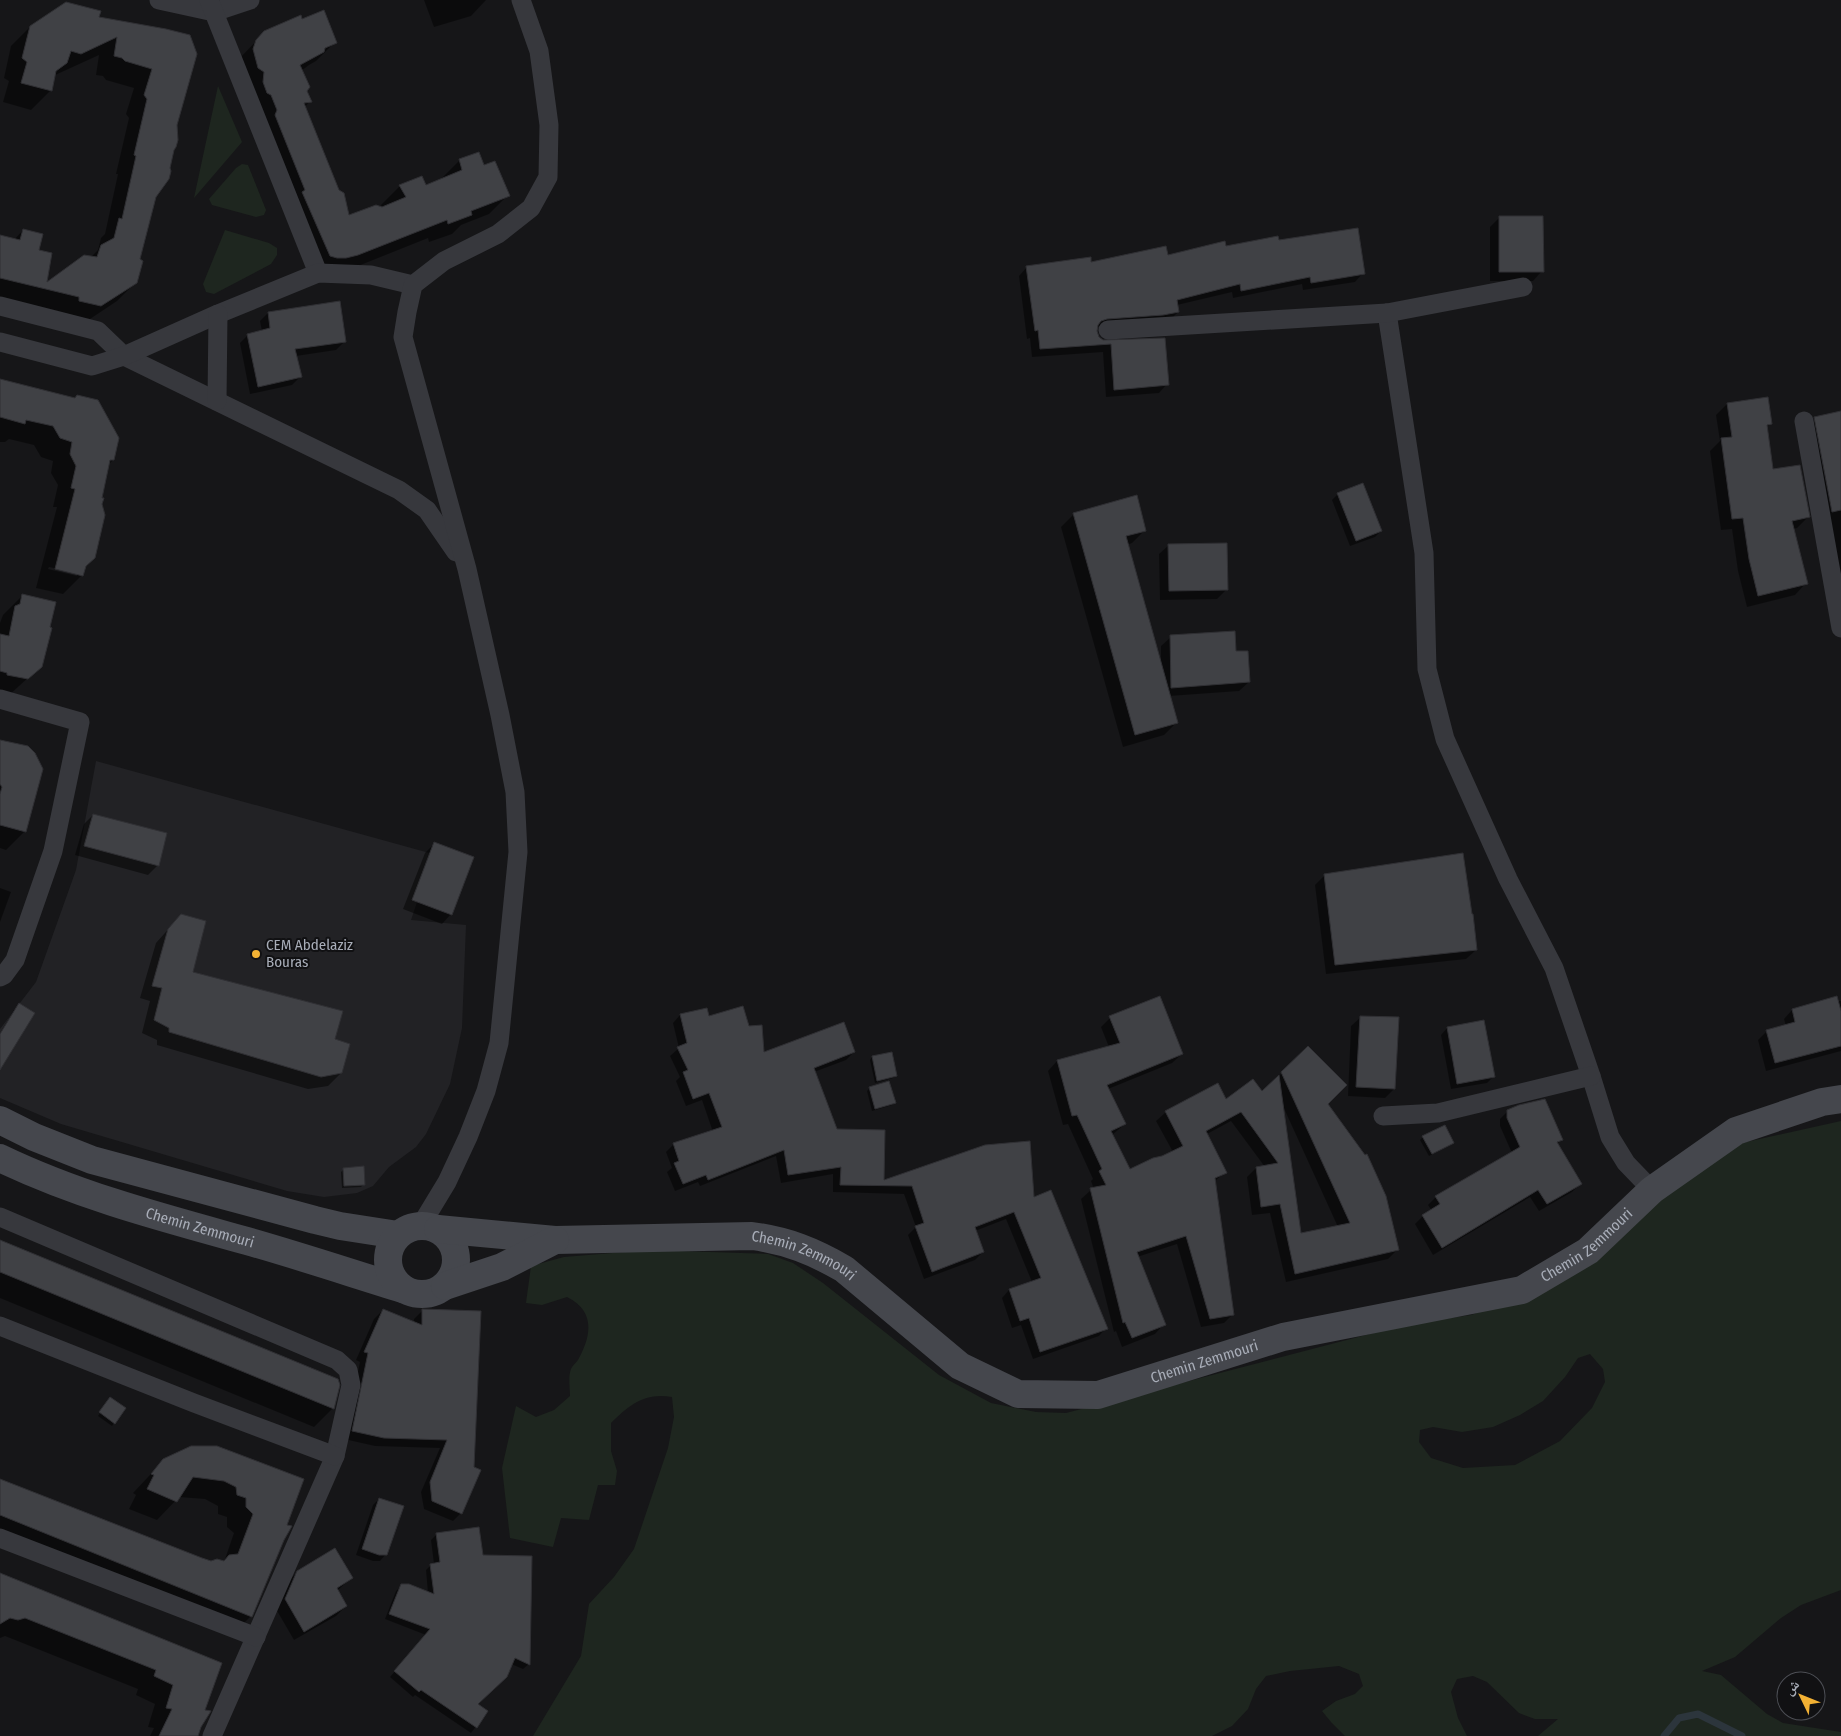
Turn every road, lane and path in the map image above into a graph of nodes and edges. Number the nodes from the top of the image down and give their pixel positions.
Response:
1 (159, 0) edge
2 (250, 0) edge
3 (521, 0) edge
4 (212, 6) edge
5 (318, 273) junction
6 (413, 285) junction
7 (1522, 287) dead end
8 (0, 306) edge
9 (1387, 313) junction
10 (218, 314) junction
11 (1108, 330) dead end
12 (0, 342) edge
13 (124, 356) junction
14 (217, 401) junction
15 (1804, 421) dead end
16 (467, 569) junction
17 (1841, 628) edge
18 (0, 699) edge
19 (0, 977) edge
20 (1591, 1076) junction
21 (1841, 1099) edge
22 (1383, 1116) dead end
23 (0, 1120) edge
24 (0, 1158) edge
25 (1652, 1190) junction
26 (0, 1216) edge
27 (419, 1230) junction
28 (555, 1240) junction
29 (445, 1286) junction
30 (403, 1289) junction
31 (0, 1326) edge
32 (335, 1456) junction
33 (0, 1538) edge
34 (256, 1637) junction
35 (212, 1736) edge

1 - 4 street
2 - 4 street
3 - 6 street
4 - 5 street
5 - 6 street
5 - 10 street
6 - 16 street
7 - 9 street
8 - 13 street
9 - 11 street
9 - 20 street
10 - 13 street
10 - 14 street
12 - 13 street
13 - 14 street
14 - 16 street
15 - 17 street
16 - 27 street
18 - 19 street
20 - 22 street
20 - 25 street
21 - 25 street, Chemin Zemmouri
23 - 27 street, Chemin Zemmouri
24 - 30 street, Chemin Zemmouri
25 - 28 street, Chemin Zemmouri
26 - 32 street
27 - 28 street, Chemin Zemmouri
27 - 29 street
27 - 30 street
28 - 29 street, Chemin Zemmouri
29 - 30 street
31 - 32 street
32 - 34 street
33 - 34 street
34 - 35 street

